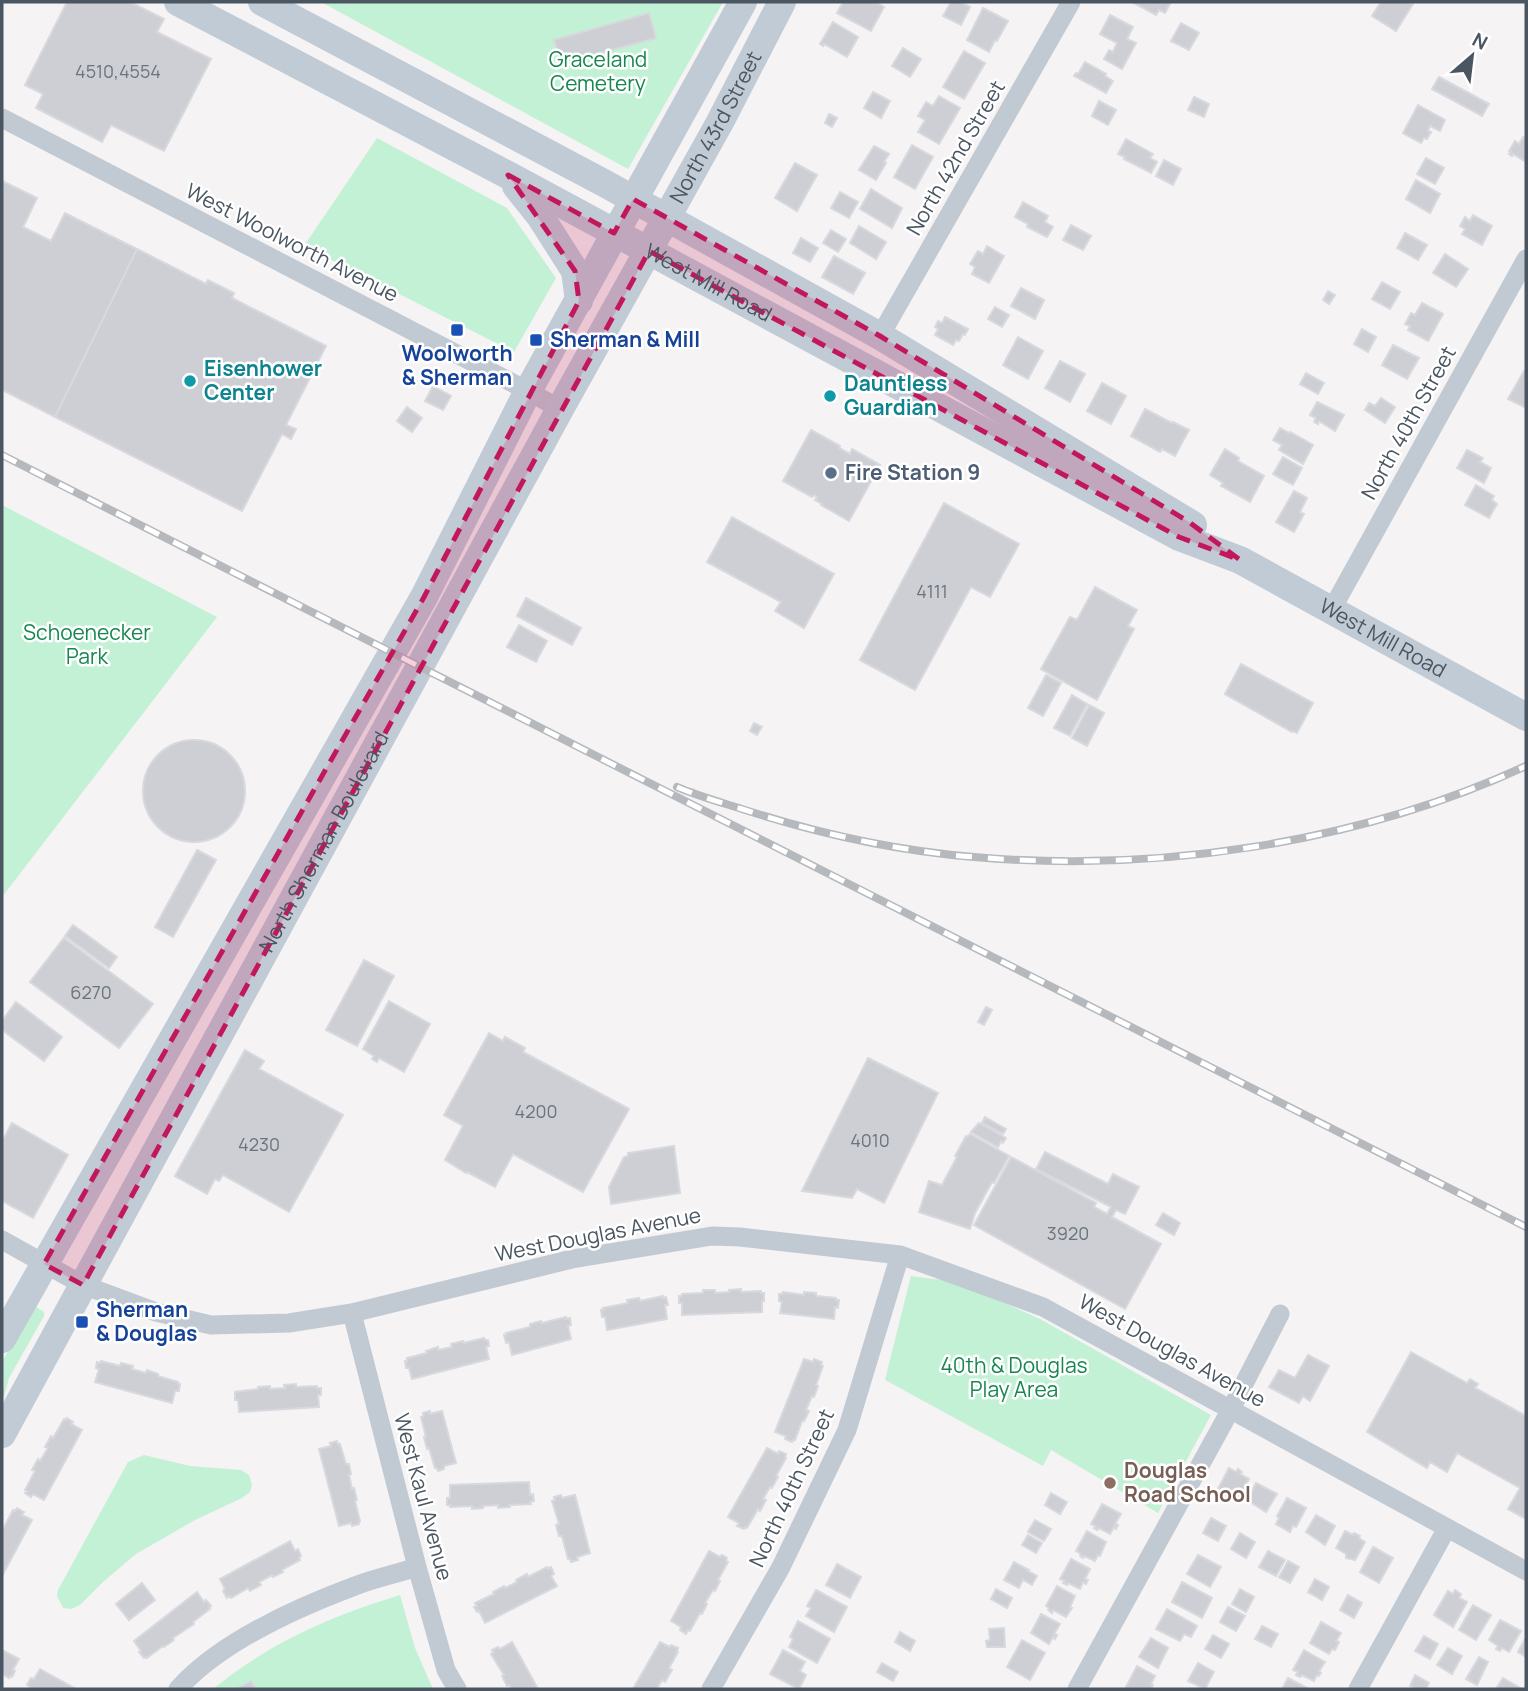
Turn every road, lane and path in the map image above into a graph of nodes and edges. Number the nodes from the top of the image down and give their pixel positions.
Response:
1 (178, 2) edge
2 (262, 2) edge
3 (743, 2) edge
4 (782, 2) edge
5 (1071, 2) edge
6 (2, 118) edge
7 (508, 175) junction
8 (633, 199) junction
9 (667, 218) junction
10 (614, 233) junction
11 (649, 251) junction
12 (1526, 259) edge
13 (579, 301) junction
14 (880, 336) junction
15 (528, 391) junction
16 (560, 410) junction
17 (1240, 560) junction
18 (1332, 609) junction
19 (1526, 717) edge
20 (2, 1240) edge
21 (900, 1255) junction
22 (44, 1264) junction
23 (83, 1286) junction
24 (352, 1313) junction
25 (1280, 1314) dead end
26 (2, 1339) edge
27 (1231, 1409) junction
28 (2, 1434) edge
29 (1447, 1528) junction
30 (416, 1567) junction
31 (1526, 1571) edge
32 (178, 1689) edge
33 (457, 1689) edge
34 (711, 1689) edge
35 (1077, 1689) edge
36 (1358, 1689) edge

1 - 7 main road, West Mill Road
2 - 8 main road, West Mill Road
3 - 8 main road, North 43rd Street
4 - 9 main road, North 43rd Street
5 - 14 street, North 42nd Street
6 - 15 street, West Woolworth Avenue
7 - 10 main road, West Mill Road
7 - 13 main road
8 - 9 main road, West Mill Road
8 - 10 main road, North 43rd Street
9 - 11 main road, North 43rd Street
9 - 14 main road, West Mill Road
10 - 11 main road, West Mill Road
10 - 13 main road, North Sherman Boulevard
11 - 16 main road, North Sherman Boulevard
11 - 17 main road, West Mill Road
12 - 18 street, North 40th Street
13 - 15 main road, North Sherman Boulevard
14 - 17 main road, West Mill Road
15 - 16 street, West Woolworth Avenue
15 - 22 main road, North Sherman Boulevard
16 - 23 main road, North Sherman Boulevard
17 - 18 main road, West Mill Road
18 - 19 main road, West Mill Road
20 - 22 street, West Douglas Avenue
21 - 24 street, West Douglas Avenue
21 - 27 street, West Douglas Avenue
21 - 34 street, North 40th Street
22 - 23 street, West Douglas Avenue
22 - 26 main road, North Sherman Boulevard
23 - 24 street, West Douglas Avenue
23 - 28 main road, North Sherman Boulevard
24 - 30 street, West Kaul Avenue
25 - 27 street
27 - 29 street, West Douglas Avenue
27 - 35 street
29 - 31 street, West Douglas Avenue
29 - 36 street
30 - 32 street
30 - 33 street, West Kaul Avenue

